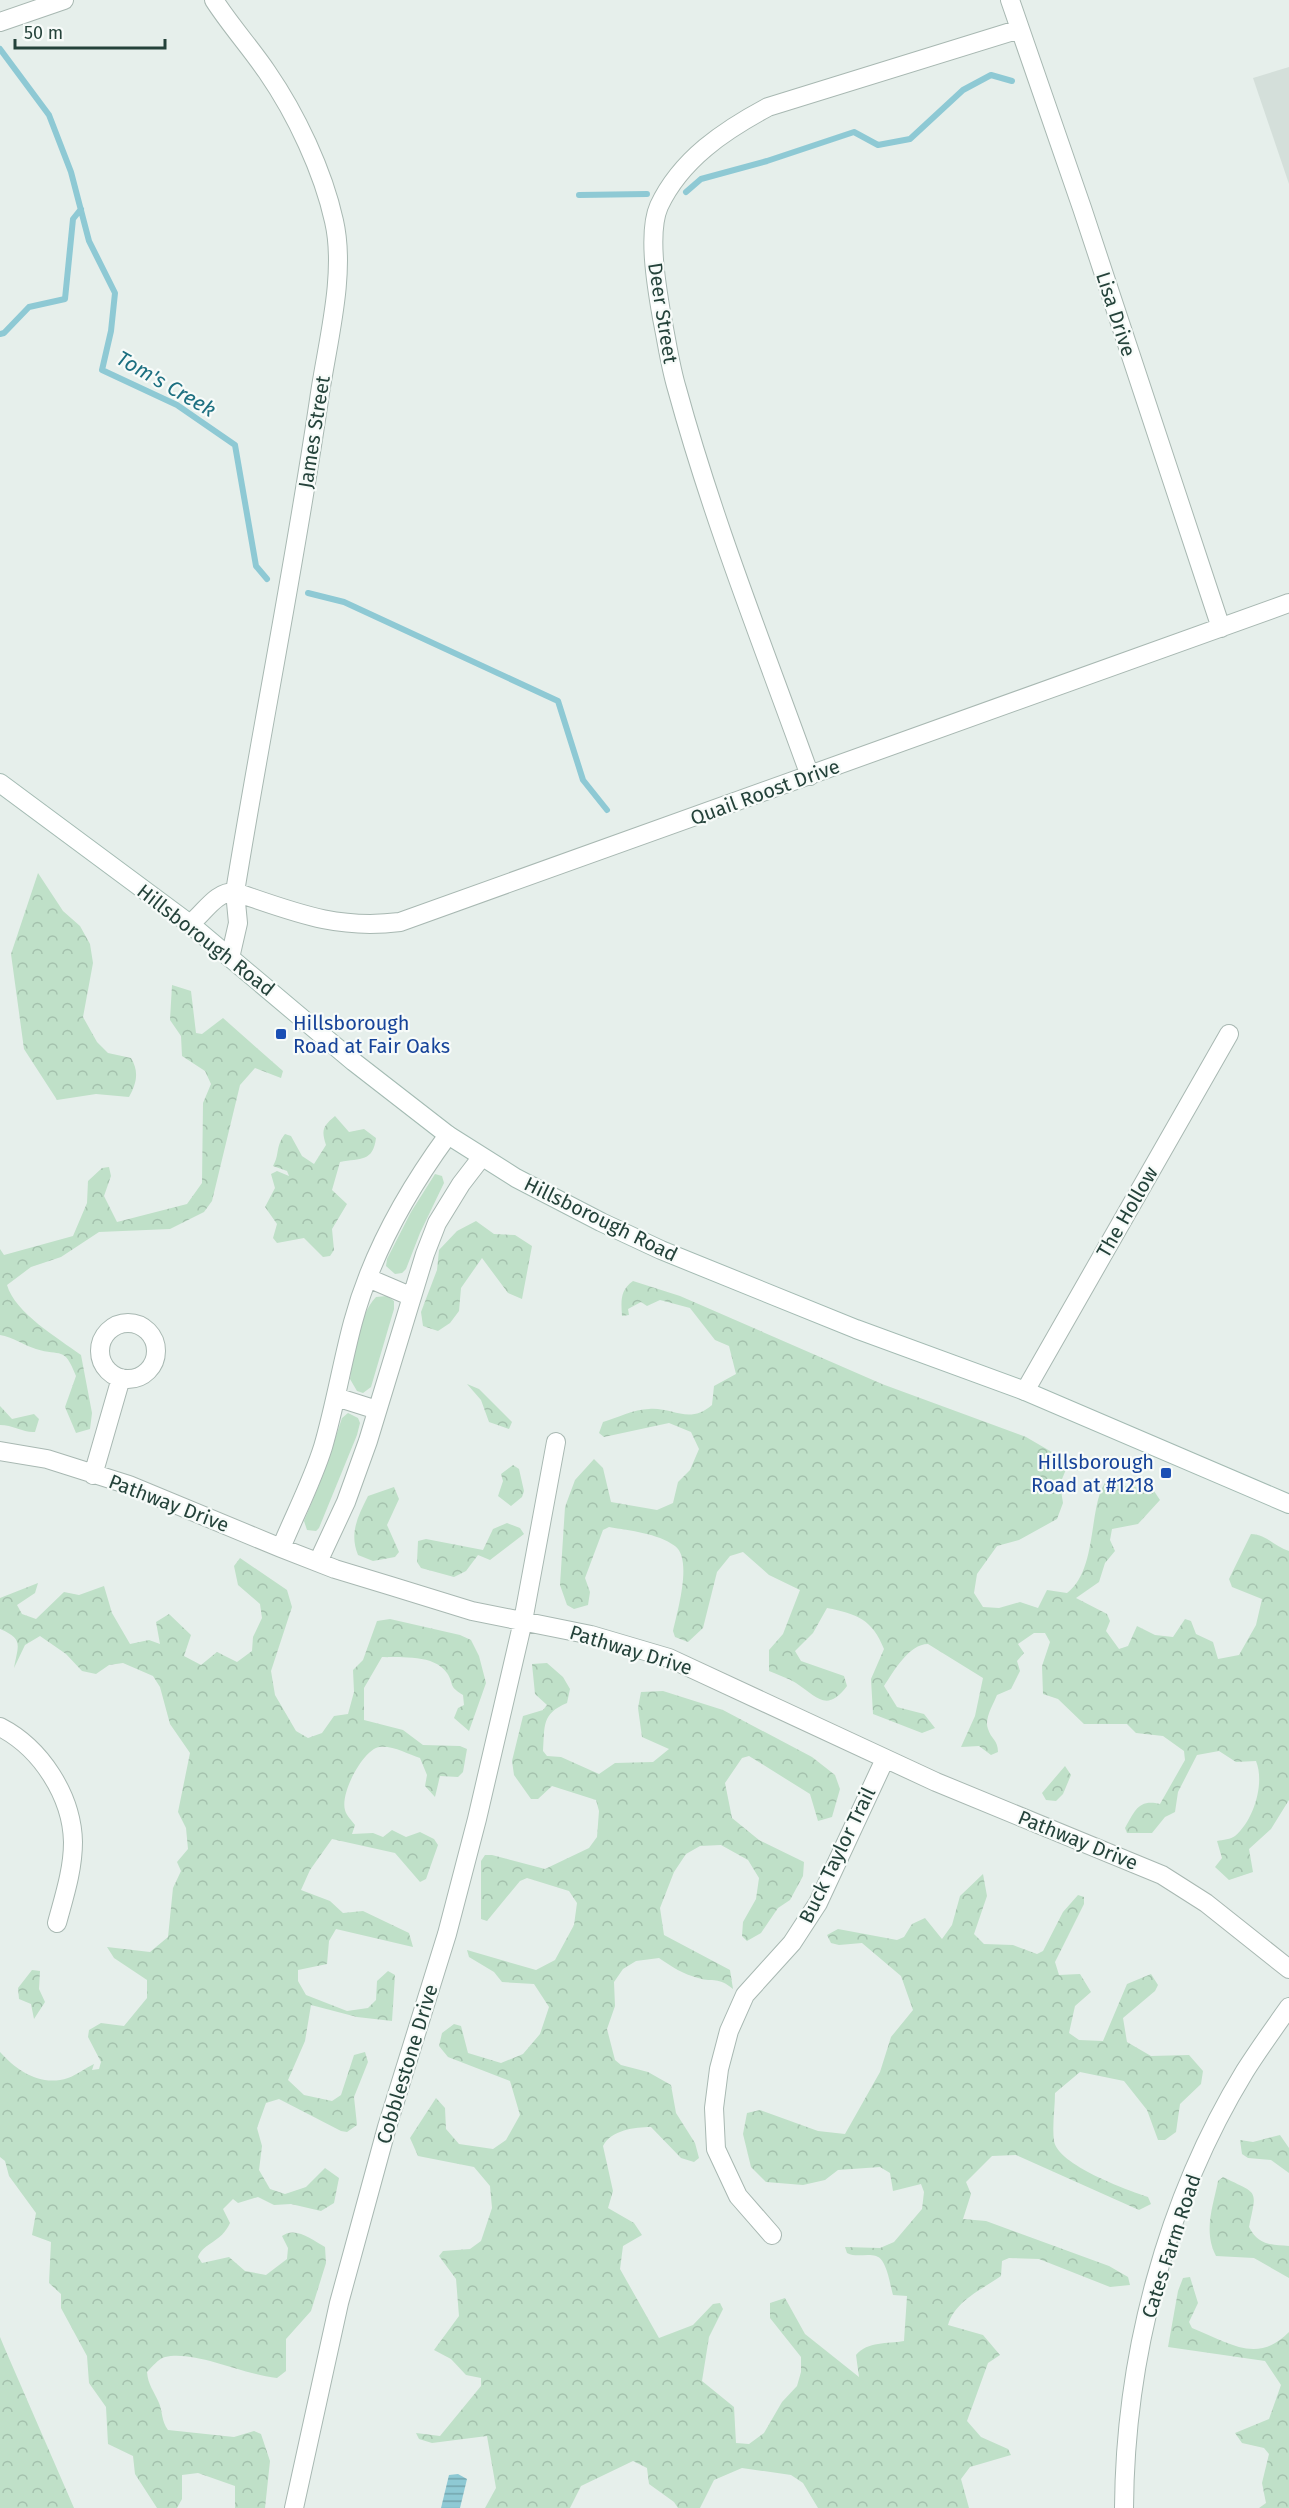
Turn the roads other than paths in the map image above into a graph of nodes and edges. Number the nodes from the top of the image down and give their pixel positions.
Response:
1 (64, 0) edge
2 (214, 0) edge
3 (1010, 0) edge
4 (0, 22) edge
5 (1020, 29) junction
6 (1289, 603) edge
7 (1221, 628) junction
8 (810, 776) junction
9 (0, 783) edge
10 (235, 891) junction
11 (190, 924) junction
12 (230, 958) junction
13 (1229, 1034) dead end
14 (448, 1135) junction
15 (481, 1158) junction
16 (368, 1278) junction
17 (410, 1296) junction
18 (121, 1378) dead end
19 (1025, 1391) junction
20 (336, 1396) junction
21 (377, 1410) junction
22 (556, 1442) dead end
23 (0, 1450) edge
24 (93, 1475) junction
25 (1289, 1504) edge
26 (281, 1548) junction
27 (318, 1562) junction
28 (523, 1621) junction
29 (0, 1727) edge
30 (885, 1759) junction
31 (57, 1923) dead end
32 (1289, 1969) edge
33 (1289, 2007) edge
34 (772, 2235) dead end
35 (294, 2508) edge
36 (1124, 2508) edge

1 - 4 street
2 - 10 street, James Street
3 - 5 street, Lisa Drive
5 - 7 street, Lisa Drive
5 - 8 street, Deer Street
6 - 7 street, Quail Roost Drive
7 - 8 street, Quail Roost Drive
8 - 10 street, Quail Roost Drive
9 - 11 street, Hillsborough Road
10 - 11 street
10 - 12 street, James Street
11 - 12 street, Hillsborough Road
12 - 14 street, Hillsborough Road
13 - 19 street, The Hollow
14 - 15 street, Hillsborough Road
14 - 16 street
15 - 17 street
15 - 19 street, Hillsborough Road
16 - 17 street
16 - 20 street
17 - 21 street
18 - 24 street
19 - 25 street, Hillsborough Road
20 - 21 street
20 - 26 street
21 - 27 street
22 - 28 street, Cobblestone Drive
23 - 24 street, Pathway Drive
24 - 26 street, Pathway Drive
26 - 27 street, Pathway Drive
27 - 28 street, Pathway Drive
28 - 30 street, Pathway Drive
28 - 35 street, Cobblestone Drive
29 - 31 street
30 - 32 street, Pathway Drive
30 - 34 street, Buck Taylor Trail
33 - 36 street, Cates Farm Road

